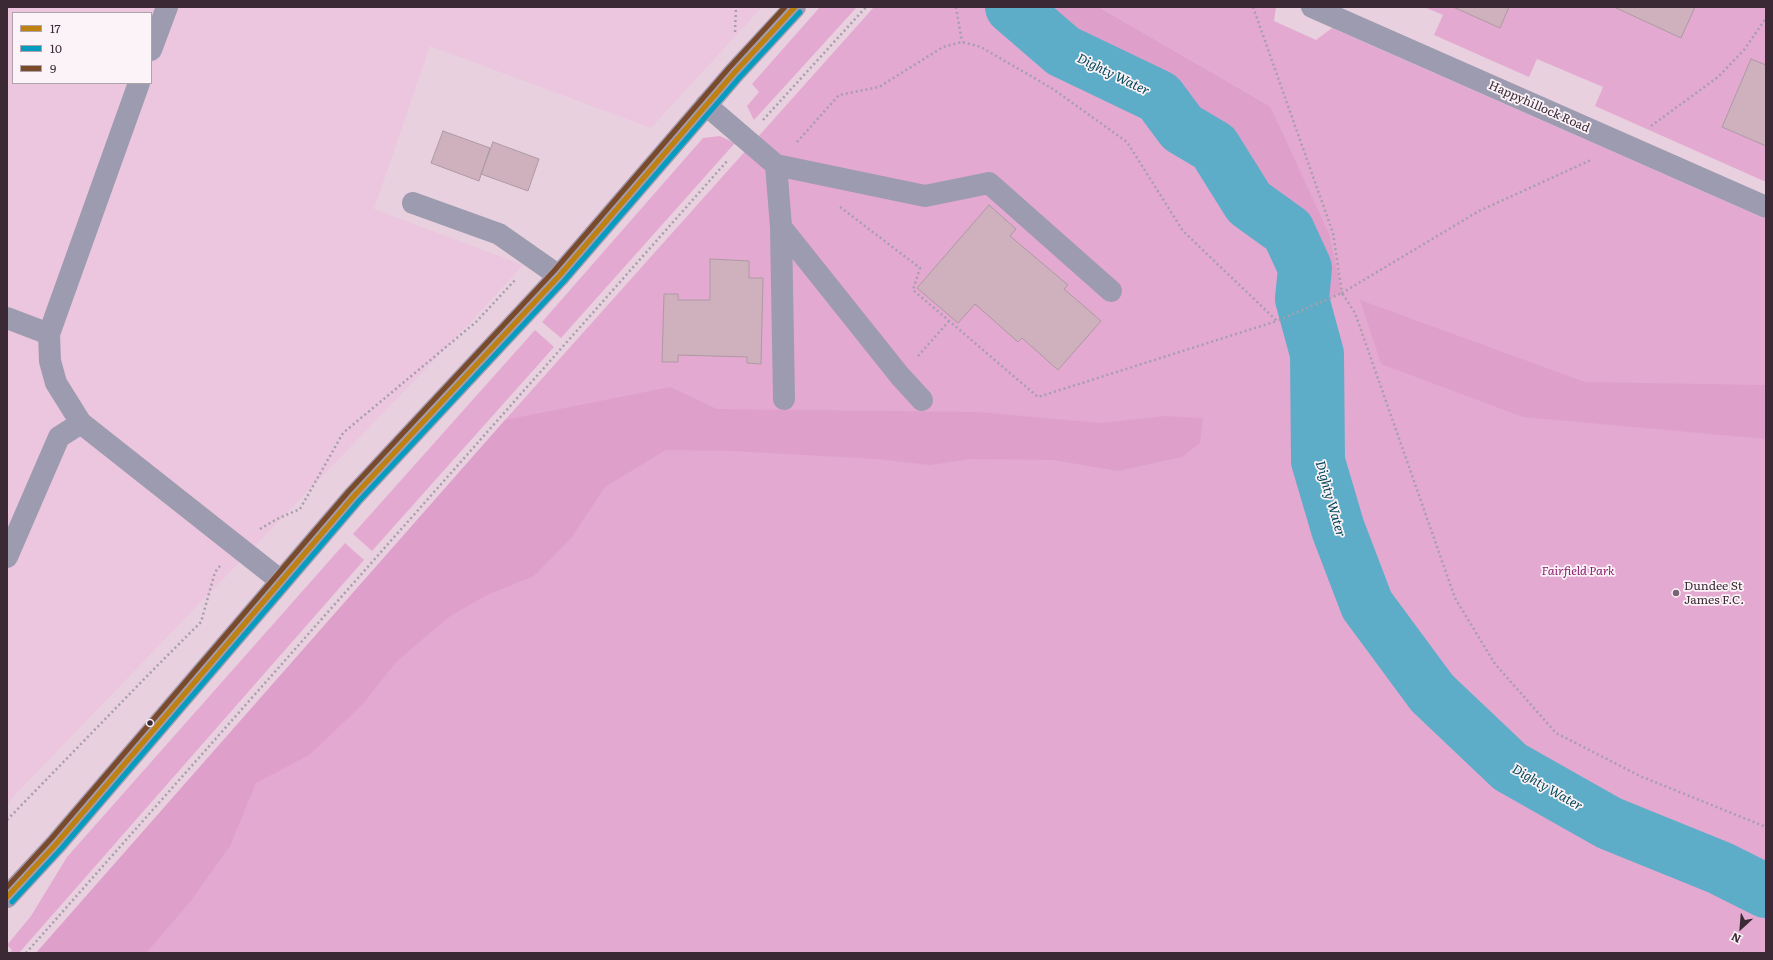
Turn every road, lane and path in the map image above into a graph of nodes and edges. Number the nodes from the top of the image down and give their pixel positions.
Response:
1 (167, 7) edge
2 (795, 7) edge
3 (866, 7) edge
4 (956, 7) edge
5 (1253, 7) edge
6 (1312, 7) edge
7 (1766, 18) edge
8 (962, 42) junction
9 (152, 47) edge
10 (139, 84) edge
11 (706, 105) junction
12 (746, 139) junction
13 (1626, 145) junction
14 (776, 165) junction
15 (413, 203) dead end
16 (838, 206) dead end
17 (1766, 207) edge
18 (781, 227) junction
19 (535, 259) junction
20 (559, 276) junction
21 (1111, 291) dead end
22 (1342, 293) junction
23 (7, 318) edge
24 (949, 321) junction
25 (1277, 321) junction
26 (49, 334) junction
27 (900, 376) junction
28 (784, 399) dead end
29 (922, 400) dead end
30 (81, 423) junction
31 (236, 544) junction
32 (7, 556) edge
33 (281, 581) junction
34 (7, 820) edge
35 (1766, 827) edge
36 (7, 896) edge
37 (26, 953) edge

1 - 9 street
2 - 11 main road
3 - 12 path
4 - 8 path
5 - 22 path
6 - 13 street, Happyhillock Road
7 - 13 path
8 - 14 path
8 - 25 path
10 - 26 street
11 - 12 street
11 - 20 main road
12 - 14 street
12 - 37 path
13 - 17 street, Happyhillock Road
13 - 22 path
14 - 18 street
14 - 21 street
15 - 19 street
16 - 24 path
18 - 27 street
18 - 28 street
19 - 20 street
19 - 31 path
20 - 33 main road
22 - 25 path
22 - 35 path
23 - 26 street
24 - 25 path
24 - 27 path
26 - 30 street
27 - 29 street
30 - 31 street
30 - 32 street
31 - 33 street
31 - 34 path
33 - 36 main road

